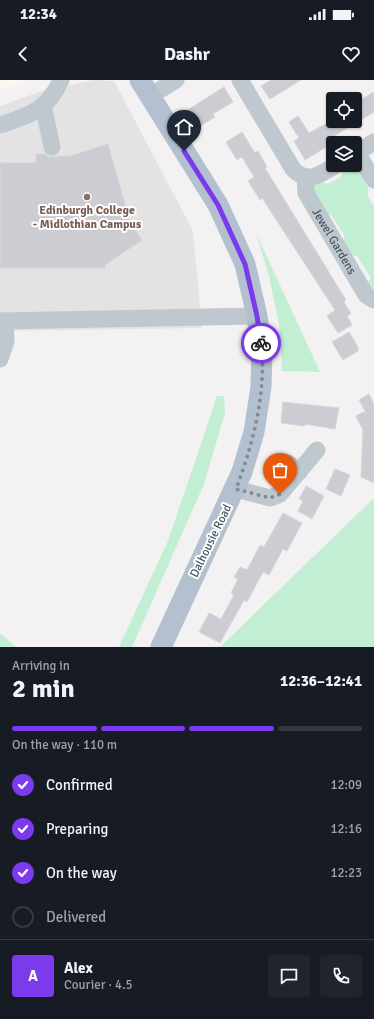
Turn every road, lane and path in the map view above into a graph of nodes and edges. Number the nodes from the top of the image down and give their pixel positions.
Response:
1 (61, 80) edge
2 (176, 80) edge
3 (240, 80) edge
4 (145, 88) edge
5 (43, 105) junction
6 (0, 125) edge
7 (374, 142) edge
8 (52, 147) dead end
9 (362, 149) edge
10 (362, 162) edge
11 (326, 170) edge
12 (305, 177) junction
13 (374, 180) edge
14 (374, 300) edge
15 (257, 316) junction
16 (3, 321) edge
17 (0, 359) edge
18 (317, 450) dead end
19 (236, 489) junction
20 (161, 647) edge

1 - 5 street
2 - 4 street
3 - 12 street
4 - 15 main road, Dalhousie Road
5 - 6 street
5 - 8 street
7 - 9 street
10 - 13 street
11 - 12 street
12 - 14 street, Jewel Gardens
15 - 16 street
15 - 19 main road, Dalhousie Road
16 - 17 street
18 - 19 street
19 - 20 main road, Dalhousie Road

